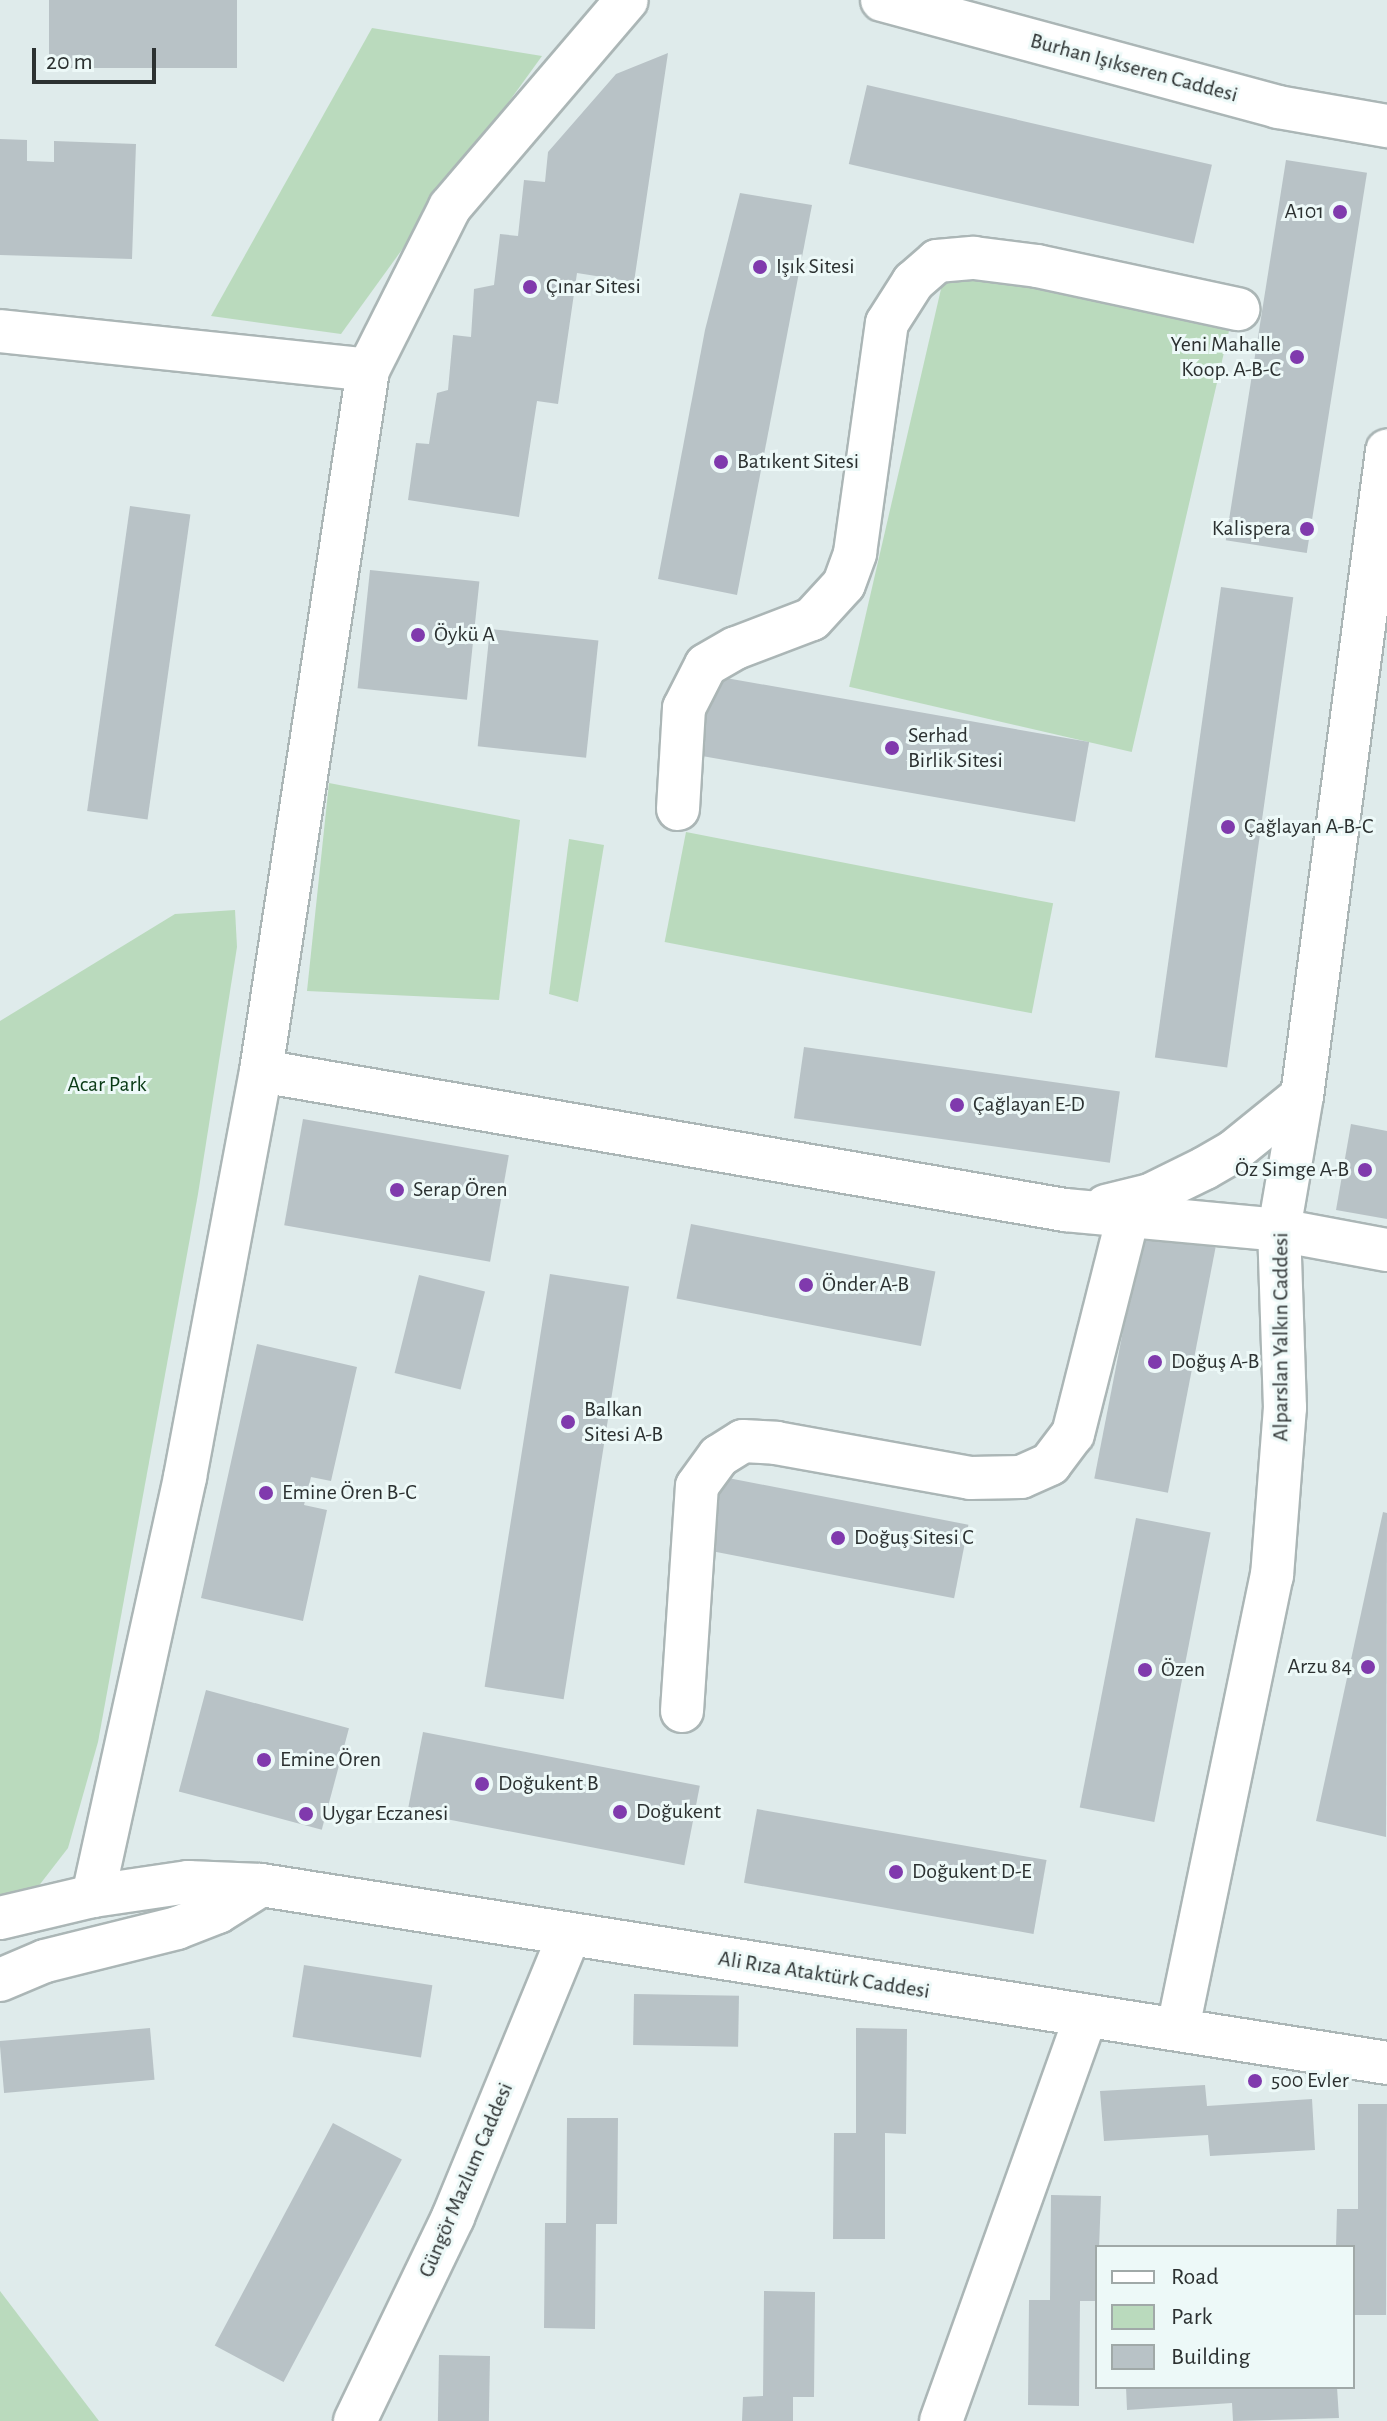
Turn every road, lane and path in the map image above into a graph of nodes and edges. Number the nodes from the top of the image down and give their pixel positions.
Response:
1 (627, 0) edge
2 (882, 0) edge
3 (1387, 126) edge
4 (1238, 309) dead end
5 (0, 331) edge
6 (368, 370) junction
7 (1387, 451) edge
8 (678, 809) dead end
9 (261, 1071) junction
10 (1302, 1096) junction
11 (1065, 1210) junction
12 (1128, 1216) junction
13 (1279, 1230) junction
14 (1387, 1250) edge
15 (682, 1711) dead end
16 (261, 1885) junction
17 (93, 1896) junction
18 (0, 1918) edge
19 (569, 1936) junction
20 (0, 1980) edge
21 (1086, 2016) junction
22 (1178, 2028) junction
23 (1387, 2063) edge
24 (355, 2421) edge
25 (941, 2421) edge

1 - 6 street
2 - 3 street, Burhan Işıkseren Caddesi
4 - 8 street
5 - 6 street
6 - 9 street
7 - 10 street, Alparslan Yalkın Caddesi
9 - 11 street
9 - 17 street
10 - 11 street
10 - 13 street, Alparslan Yalkın Caddesi
11 - 12 street
12 - 13 street
12 - 15 street
13 - 14 street
13 - 22 street, Alparslan Yalkın Caddesi
16 - 17 street, Ali Rıza Ataktürk Caddesi
16 - 19 street, Ali Rıza Ataktürk Caddesi
16 - 20 street
17 - 18 street, Ali Rıza Ataktürk Caddesi
19 - 21 street, Ali Rıza Ataktürk Caddesi
19 - 24 street, Güngör Mazlum Caddesi
21 - 22 street, Ali Rıza Ataktürk Caddesi
21 - 25 street
22 - 23 street, Ali Rıza Ataktürk Caddesi

